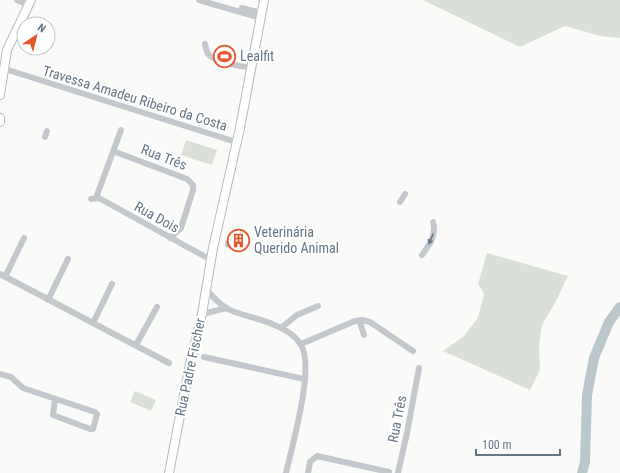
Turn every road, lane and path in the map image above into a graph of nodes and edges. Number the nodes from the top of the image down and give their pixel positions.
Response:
1 (17, 0) edge
2 (199, 0) edge
3 (212, 0) edge
4 (264, 0) edge
5 (29, 3) edge
6 (261, 16) junction
7 (205, 44) dead end
8 (4, 49) edge
9 (252, 68) junction
10 (5, 69) junction
11 (0, 95) edge
12 (0, 118) edge
13 (0, 122) edge
14 (121, 130) dead end
15 (236, 142) junction
16 (113, 151) junction
17 (405, 194) dead end
18 (400, 202) dead end
19 (433, 222) dead end
20 (24, 238) dead end
21 (170, 238) junction
22 (422, 255) dead end
23 (68, 259) dead end
24 (211, 260) junction
25 (3, 276) edge
26 (112, 284) dead end
27 (206, 290) junction
28 (48, 300) junction
29 (318, 306) dead end
30 (157, 307) dead end
31 (227, 308) junction
32 (202, 314) junction
33 (359, 320) junction
34 (94, 323) junction
35 (281, 328) junction
36 (364, 335) dead end
37 (301, 344) junction
38 (136, 345) junction
39 (413, 351) dead end
40 (204, 357) dead end
41 (169, 363) dead end
42 (419, 368) dead end
43 (0, 374) edge
44 (304, 379) junction
45 (54, 399) junction
46 (389, 472) edge
47 (169, 473) edge
48 (286, 473) edge
49 (308, 473) edge
50 (398, 473) edge

1 - 5 street
2 - 6 street
3 - 6 street
4 - 6 main road, Rua Padre Fischer
5 - 8 main road
6 - 9 main road, Rua Padre Fischer
7 - 9 street
8 - 10 main road
9 - 15 main road, Rua Padre Fischer
10 - 11 main road
10 - 15 street, Travessa Amadeu Ribeiro da Costa
12 - 13 main road
14 - 16 street
15 - 24 main road, Rua Padre Fischer
16 - 21 street, Rua Dois
16 - 21 street, Rua Três
17 - 18 street
19 -> 22 street
20 - 25 street
21 - 24 street, Rua Dois
23 - 28 street
24 - 27 main road, Rua Padre Fischer
25 - 28 street
26 - 34 street
27 - 31 street
27 - 32 main road, Rua Padre Fischer
28 - 34 street
29 - 35 street
30 - 38 street
31 - 32 street
31 - 35 street
32 - 47 main road, Rua Padre Fischer
33 - 36 street
33 - 37 street
33 - 39 street
34 - 38 street
35 - 37 street
37 - 44 street
38 - 41 street
40 - 44 street
42 - 50 street, Rua Três
43 - 45 street
44 - 48 street
45 - 45 street
46 - 49 street

